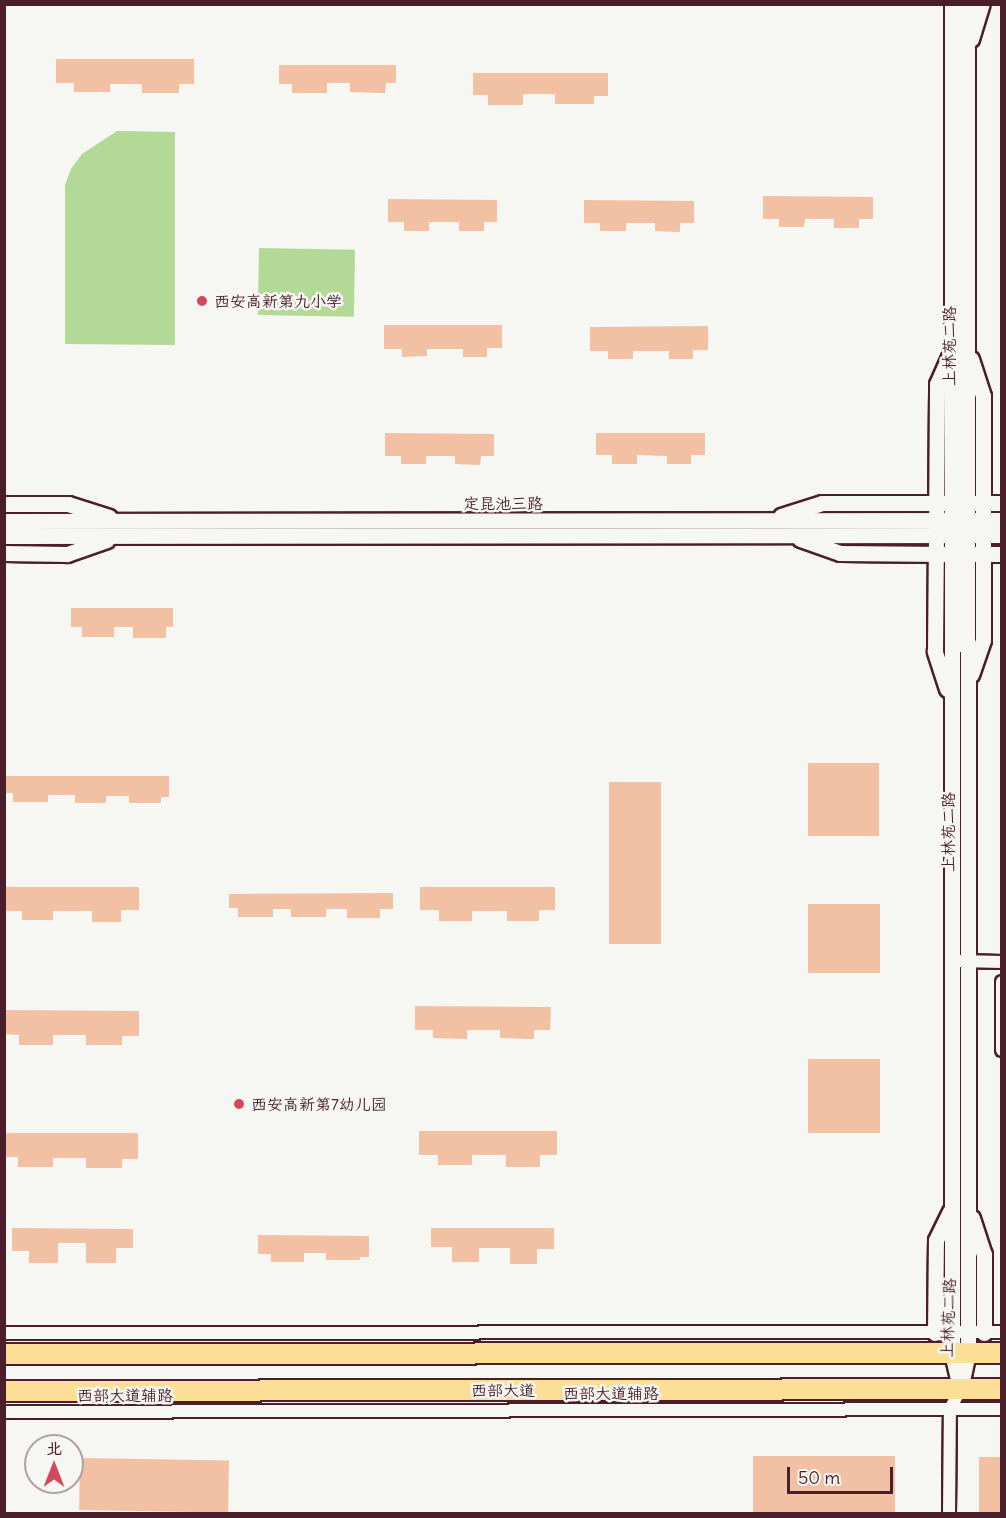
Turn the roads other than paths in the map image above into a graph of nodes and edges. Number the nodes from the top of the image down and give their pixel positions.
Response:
1 (941, 4) edge
2 (952, 4) edge
3 (967, 4) edge
4 (982, 4) edge
5 (959, 48) junction
6 (967, 348) junction
7 (951, 503) junction
8 (983, 503) junction
9 (1002, 503) edge
10 (4, 504) edge
11 (1002, 520) edge
12 (4, 521) edge
13 (765, 521) junction
14 (121, 528) junction
15 (951, 528) junction
16 (983, 528) junction
17 (789, 535) junction
18 (1002, 535) edge
19 (4, 536) edge
20 (4, 553) edge
21 (936, 554) junction
22 (959, 554) junction
23 (983, 554) junction
24 (1002, 554) edge
25 (967, 688) junction
26 (951, 704) junction
27 (959, 961) junction
28 (1002, 962) edge
29 (1002, 982) edge
30 (1002, 1050) edge
31 (960, 1205) junction
32 (1002, 1332) edge
33 (4, 1333) edge
34 (934, 1333) junction
35 (960, 1333) junction
36 (984, 1333) junction
37 (960, 1353) junction
38 (1002, 1353) edge
39 (4, 1354) edge
40 (1002, 1389) edge
41 (960, 1390) junction
42 (4, 1391) edge
43 (950, 1409) junction
44 (1002, 1409) edge
45 (4, 1412) edge
46 (950, 1514) edge

1 - 5 street
2 - 5 street, 上林苑二路
3 - 5 street, 上林苑二路
4 - 5 street
5 - 6 street, 上林苑二路
5 - 7 street, 上林苑二路
6 - 7 street, 上林苑二路
6 - 8 street
7 - 8 street
7 - 13 street
7 - 15 street, 上林苑二路
7 - 15 street
8 - 9 street
8 - 16 street
10 - 14 street
11 - 16 street, 定昆池三路
12 - 14 street, 定昆池三路
13 - 14 street, 定昆池三路
13 - 15 street, 定昆池三路
14 - 17 street, 定昆池三路
14 - 19 street, 定昆池三路
14 - 20 street
15 - 16 street, 定昆池三路
15 - 17 street, 定昆池三路
15 - 21 street
15 - 22 street, 上林苑二路
16 - 18 street, 定昆池三路
16 - 23 street
17 - 21 street
21 - 22 street
21 - 26 street
22 - 23 street
22 - 25 street, 上林苑二路
22 - 26 street, 上林苑二路
23 - 24 street
23 - 25 street
25 - 27 street, 上林苑二路
26 - 27 street, 上林苑二路
27 - 28 street
27 - 31 street, 上林苑二路
29 - 30 street
31 - 34 street
31 - 35 street, 上林苑二路
31 - 36 street
32 - 36 street
33 - 34 street
34 - 35 street
35 - 36 street
35 - 37 street, 上林苑二路
37 - 38 main road
37 - 39 main road
37 - 41 street, 上林苑二路
40 - 41 main road, 西部大道
41 - 42 main road, 西部大道
41 - 43 street
43 - 44 street, 西部大道辅路
43 - 45 street, 西部大道辅路
43 - 46 street

